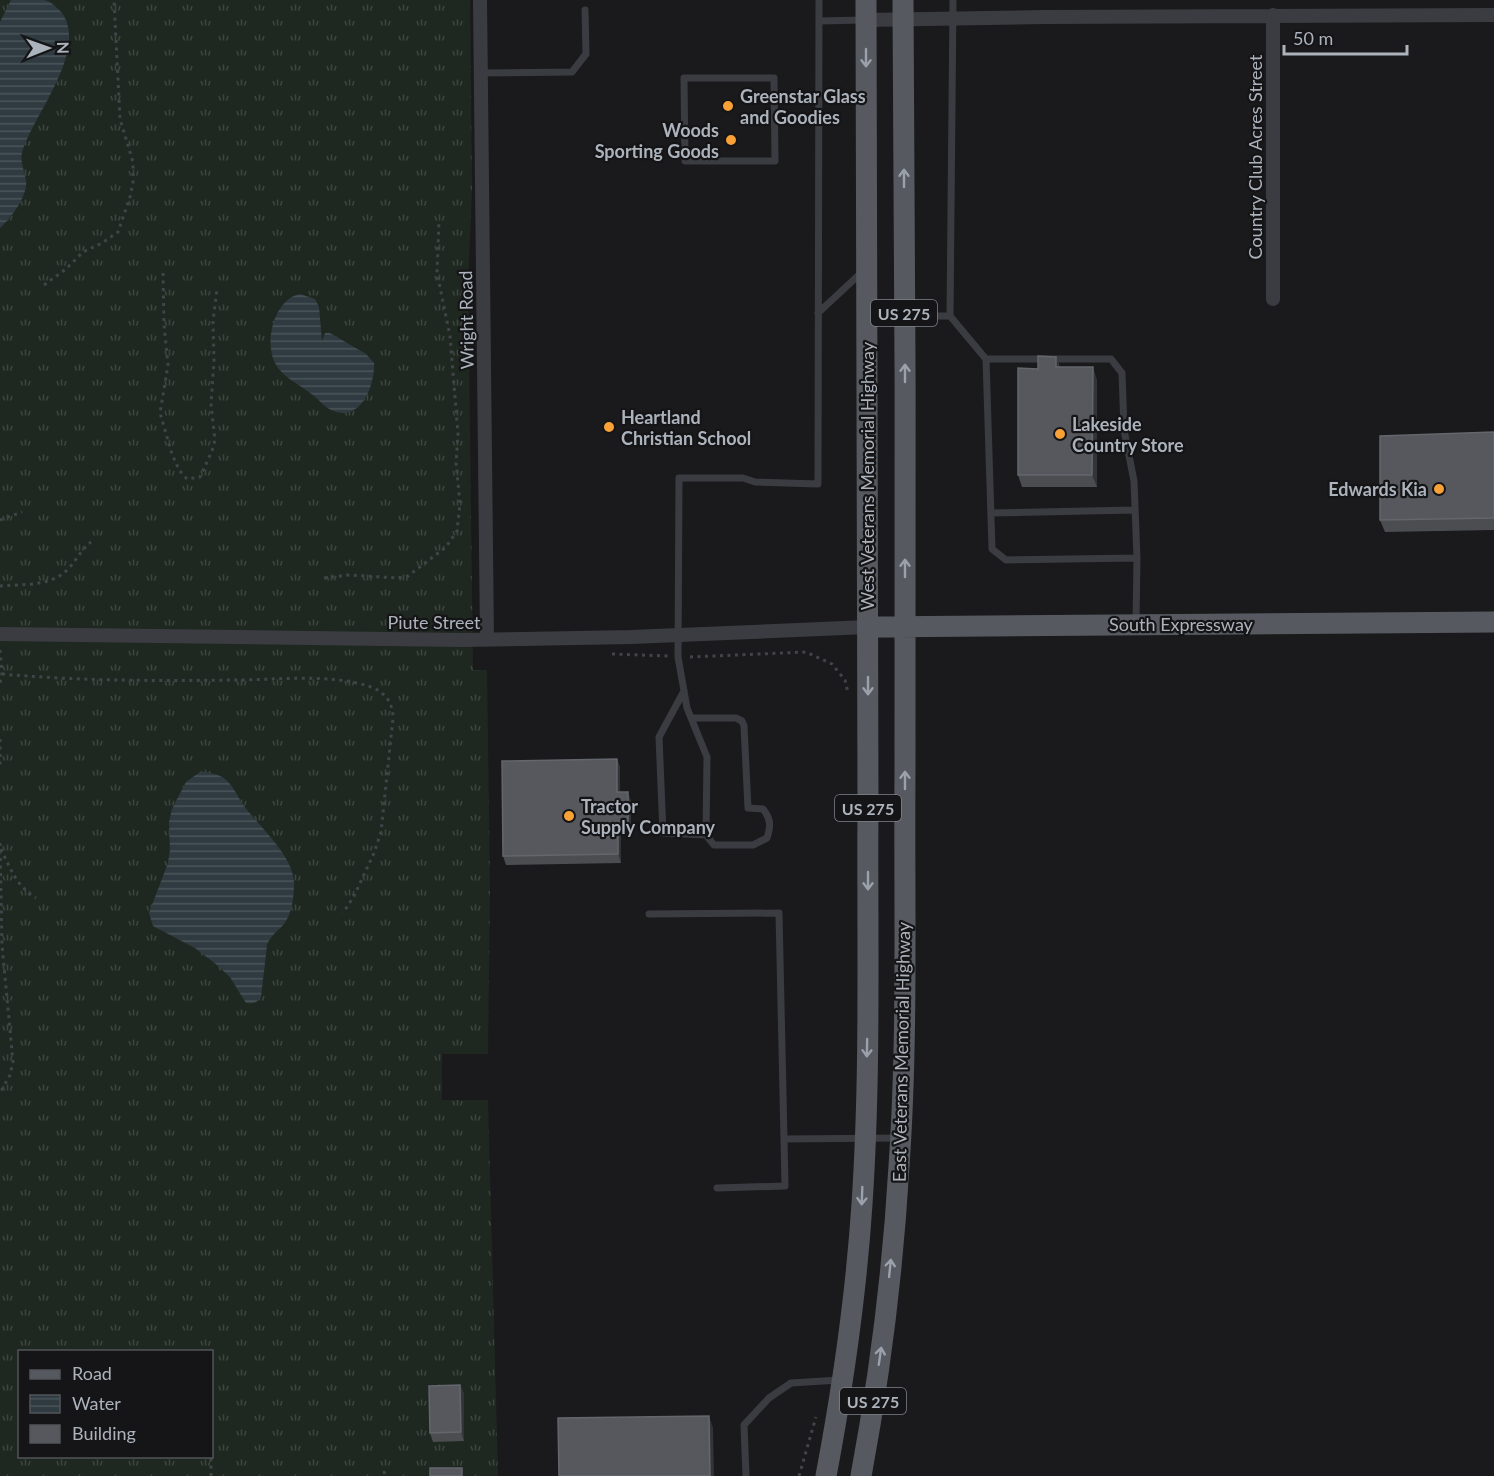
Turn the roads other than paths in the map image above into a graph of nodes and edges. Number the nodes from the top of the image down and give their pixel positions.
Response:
1 (480, 0) edge
2 (819, 0) edge
3 (953, 0) edge
4 (585, 10) dead end
5 (866, 10) edge
6 (903, 10) edge
7 (1273, 15) junction
8 (1494, 15) edge
9 (953, 18) junction
10 (820, 21) junction
11 (481, 73) junction
12 (775, 120) junction
13 (819, 120) junction
14 (866, 268) junction
15 (1273, 299) dead end
16 (818, 313) junction
17 (904, 316) junction
18 (950, 316) junction
19 (986, 359) junction
20 (1135, 510) junction
21 (991, 513) junction
22 (1137, 558) junction
23 (1494, 622) edge
24 (1136, 625) junction
25 (868, 627) junction
26 (905, 627) junction
27 (0, 634) edge
28 (679, 635) junction
29 (487, 640) junction
30 (684, 690) junction
31 (691, 718) junction
32 (706, 834) junction
33 (649, 914) dead end
34 (865, 1137) junction
35 (900, 1138) junction
36 (784, 1139) junction
37 (717, 1188) dead end
38 (842, 1380) junction
39 (746, 1476) edge
40 (826, 1476) edge
41 (861, 1476) edge

1 - 11 street, Wright Road
2 - 10 lane
3 - 9 lane
4 - 11 lane
5 - 6 street
5 - 10 lane
5 -> 14 main road, West Veterans Memorial Highway / US 275
6 - 9 street
17 -> 6 main road, West Veterans Memorial Highway / US 275
7 - 8 street
7 - 9 street
7 - 15 street, Country Club Acres Street
9 - 18 lane
10 - 13 lane
11 - 29 street, Wright Road
12 - 12 lane
12 - 13 lane
13 - 16 lane
14 - 16 lane
14 - 25 main road, West Veterans Memorial Highway / US 275
16 - 28 lane
17 - 18 lane
26 -> 17 main road, West Veterans Memorial Highway / US 275
18 - 19 lane
19 - 20 lane
19 - 21 lane
20 - 21 lane
20 - 22 lane
21 - 22 lane
22 - 24 lane
23 - 24 main road, South Expressway
24 - 26 main road, South Expressway
25 - 26 main road, South Expressway
25 - 28 street, Piute Street
25 -> 34 main road, East Veterans Memorial Highway / US 275
35 -> 26 main road, East Veterans Memorial Highway / US 275
27 - 29 street, Piute Street
28 - 29 street, Piute Street
28 - 30 lane
30 - 31 lane
30 - 32 lane
31 - 32 lane
31 - 32 lane
33 - 36 lane
34 - 35 lane
34 - 36 lane
34 -> 38 main road, East Veterans Memorial Highway / US 275
41 -> 35 main road, East Veterans Memorial Highway / US 275
36 - 37 lane
38 - 39 lane
38 - 40 main road, East Veterans Memorial Highway / US 275

